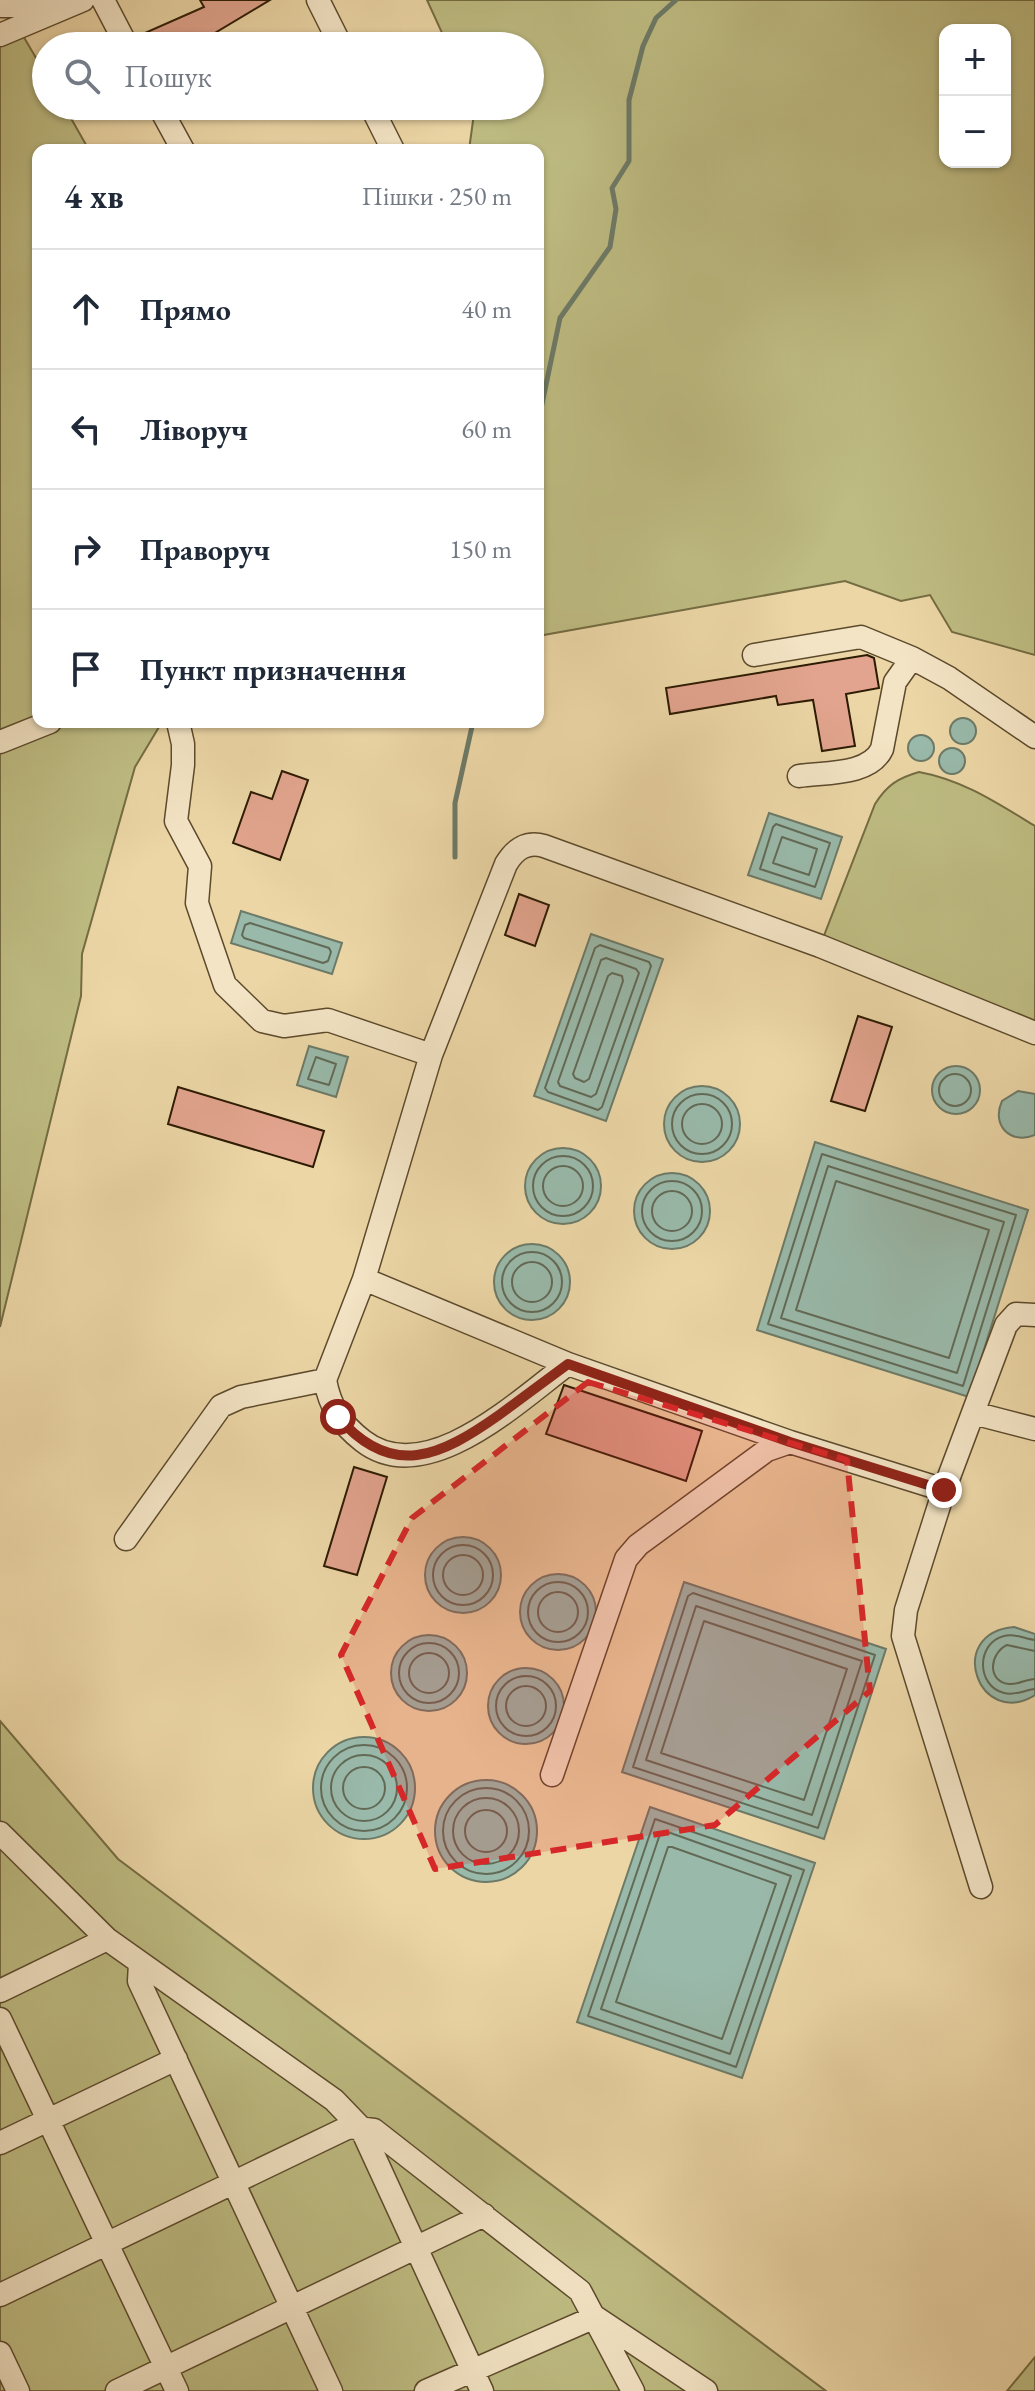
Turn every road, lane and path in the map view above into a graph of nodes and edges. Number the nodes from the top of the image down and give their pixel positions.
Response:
1 (103, 0) edge
2 (318, 0) edge
3 (77, 2) edge
4 (0, 6) edge
5 (120, 32) edge
6 (334, 32) edge
7 (0, 35) edge
8 (167, 120) edge
9 (378, 120) edge
10 (180, 144) edge
11 (390, 144) edge
12 (754, 655) dead end
13 (912, 658) junction
14 (35, 728) edge
15 (179, 728) edge
16 (1035, 737) edge
17 (0, 742) edge
18 (799, 776) dead end
19 (1035, 1033) edge
20 (431, 1055) junction
21 (364, 1279) junction
22 (1035, 1315) edge
23 (568, 1364) junction
24 (325, 1380) junction
25 (973, 1413) junction
26 (1035, 1429) edge
27 (790, 1442) junction
28 (944, 1490) junction
29 (126, 1539) dead end
30 (552, 1775) dead end
31 (1, 1836) edge
32 (981, 1887) dead end
33 (107, 1939) junction
34 (140, 1963) junction
35 (0, 1991) edge
36 (0, 2019) edge
37 (176, 2059) junction
38 (49, 2120) junction
39 (361, 2128) junction
40 (0, 2143) edge
41 (235, 2182) junction
42 (484, 2215) junction
43 (107, 2243) junction
44 (416, 2248) junction
45 (0, 2295) edge
46 (293, 2307) junction
47 (595, 2317) junction
48 (0, 2353) edge
49 (166, 2368) junction
50 (471, 2369) junction
51 (18, 2391) edge
52 (117, 2391) edge
53 (177, 2391) edge
54 (331, 2391) edge
55 (426, 2391) edge
56 (482, 2391) edge
57 (633, 2391) edge
58 (706, 2391) edge

1 - 5 street
2 - 6 street
3 - 4 street
3 - 7 street
8 - 10 street
9 - 11 street
12 - 13 street
13 - 16 street
13 - 18 street
14 - 17 street
15 - 20 street
19 - 20 street
20 - 21 street
21 - 23 street
21 - 24 street
22 - 25 street
23 - 24 street
23 - 27 street
24 - 29 street
25 - 26 street
25 - 28 street
27 - 28 street
27 - 30 street
28 - 32 street
31 - 33 street
33 - 34 street
33 - 35 street
34 - 37 street
34 - 39 street
36 - 38 street
37 - 38 street
37 - 41 street
38 - 40 street
38 - 43 street
39 - 41 street
39 - 42 street
39 - 44 street
41 - 43 street
41 - 46 street
42 - 44 street
42 - 47 street
43 - 45 street
43 - 49 street
44 - 46 street
44 - 50 street
46 - 49 street
46 - 54 street
47 - 50 street
47 - 57 street
47 - 58 street
48 - 51 street
49 - 52 street
49 - 53 street
50 - 55 street
50 - 56 street

